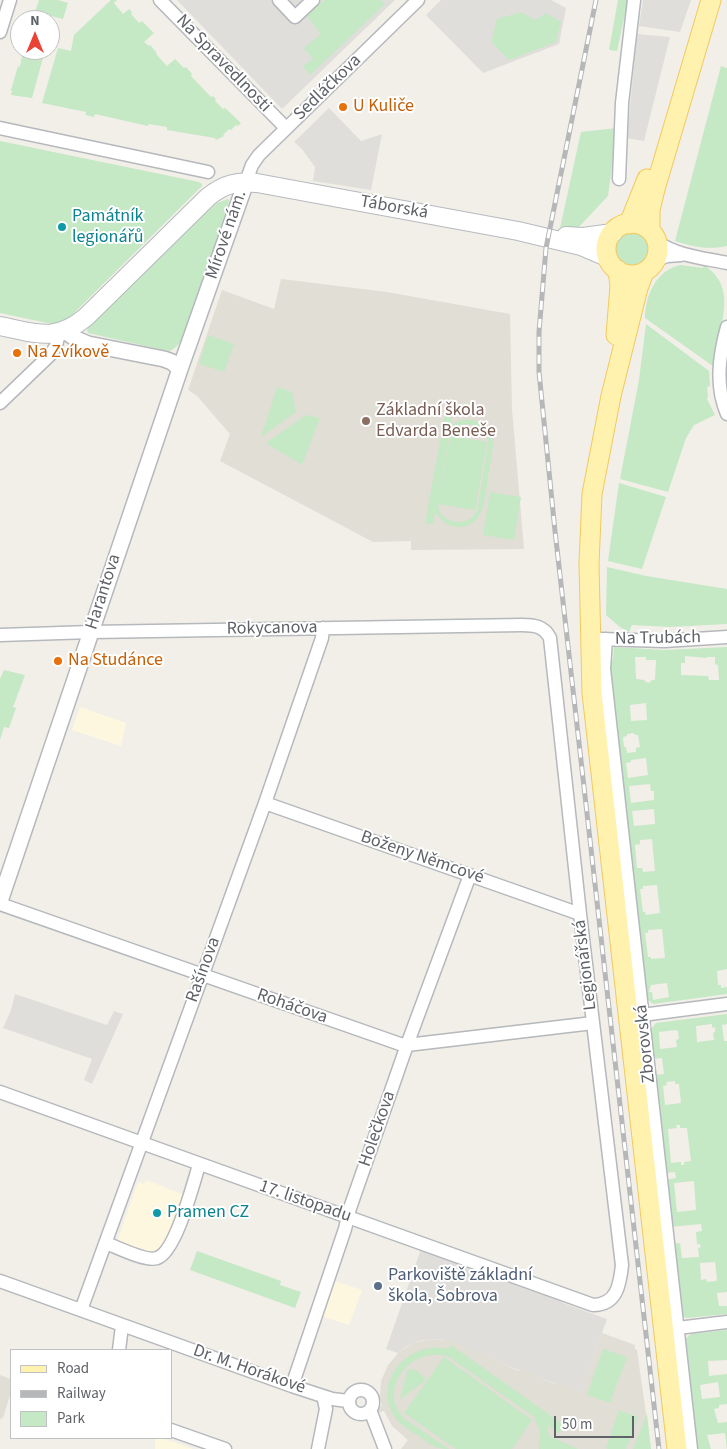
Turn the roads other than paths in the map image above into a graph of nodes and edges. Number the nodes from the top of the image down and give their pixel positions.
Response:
1 (10, 0) edge
2 (160, 0) edge
3 (279, 0) edge
4 (313, 0) edge
5 (418, 0) edge
6 (634, 0) edge
7 (707, 0) edge
8 (711, 0) edge
9 (0, 32) edge
10 (0, 128) edge
11 (286, 128) junction
12 (208, 172) dead end
13 (619, 178) dead end
14 (246, 182) junction
15 (629, 224) junction
16 (613, 233) junction
17 (542, 236) junction
18 (652, 251) junction
19 (727, 263) edge
20 (612, 264) junction
21 (0, 326) edge
22 (727, 327) edge
23 (62, 332) junction
24 (180, 369) junction
25 (611, 396) junction
26 (0, 403) edge
27 (727, 414) edge
28 (322, 628) junction
29 (544, 629) joint
30 (91, 632) junction
31 (0, 635) edge
32 (727, 637) edge
33 (598, 639) junction
34 (265, 803) junction
35 (470, 875) junction
36 (0, 903) edge
37 (580, 914) junction
38 (202, 976) junction
39 (727, 1004) edge
40 (642, 1015) junction
41 (593, 1023) junction
42 (407, 1045) junction
43 (0, 1092) edge
44 (142, 1144) junction
45 (199, 1165) junction
46 (348, 1217) junction
47 (106, 1243) junction
48 (0, 1282) edge
49 (610, 1300) joint
50 (81, 1310) junction
51 (727, 1322) edge
52 (122, 1326) junction
53 (678, 1328) junction
54 (119, 1349) edge
55 (292, 1386) junction
56 (323, 1396) junction
57 (348, 1401) junction
58 (370, 1410) junction
59 (172, 1430) edge
60 (225, 1449) edge
61 (318, 1449) edge
62 (385, 1449) edge
63 (677, 1449) edge
64 (691, 1449) edge

1 - 9 street
2 - 11 street, Na Spravedlnosti
3 - 4 street
5 - 11 street, Sedláčkova
6 - 13 street
7 - 15 main road
8 - 18 main road
10 - 12 street
11 - 14 street, Sedláčkova
14 - 17 main road, Táborská
14 - 23 main road, Mírové nám.
14 - 24 street, Mírové nám.
15 - 16 main road
15 - 18 main road
16 - 17 main road, Táborská
16 - 20 main road
17 - 20 main road, Táborská
18 - 19 street
18 - 20 main road
18 - 25 main road
20 - 25 main road
21 - 23 main road
22 - 27 street
23 - 24 street
23 - 26 street
24 - 30 street, Harantova
25 - 33 main road
28 - 29 street, Rokycanova
28 - 30 street, Rokycanova
28 - 34 street, Rašínova
29 - 37 street, Legionářská
30 - 31 street, Rokycanova
30 - 36 street, Harantova
32 - 33 street, Na Trubách
33 - 40 street, Zborovská
33 - 63 main road
34 - 35 street, Boženy Němcové
34 - 38 street, Rašínova
35 - 37 street, Boženy Němcové
35 - 42 street, Holečkova
36 - 38 street, Roháčova
37 - 41 street, Legionářská
38 - 42 street, Roháčova
38 - 44 street, Rašínova
39 - 40 street
40 - 53 street, Zborovská
41 - 42 street, Roháčova
41 - 49 street, Legionářská
42 - 46 street, Holečkova
43 - 44 street, 17. listopadu
44 - 45 street, 17. listopadu
44 - 47 street, Rašínova
45 - 46 street, 17. listopadu
45 - 47 street
46 - 49 street, 17. listopadu
46 - 55 street, Holečkova
47 - 50 street, Rašínova
48 - 50 street, Dr. M. Horákové
50 - 52 street, Dr. M. Horákové
51 - 53 street
52 - 54 street
52 - 55 street, Dr. M. Horákové
53 - 64 street, Zborovská
55 - 56 street, Dr. M. Horákové
56 - 57 street, Dr. M. Horákové
56 - 61 street
57 - 58 street, Dr. M. Horákové
57 - 58 street
58 - 62 street
59 - 60 street

